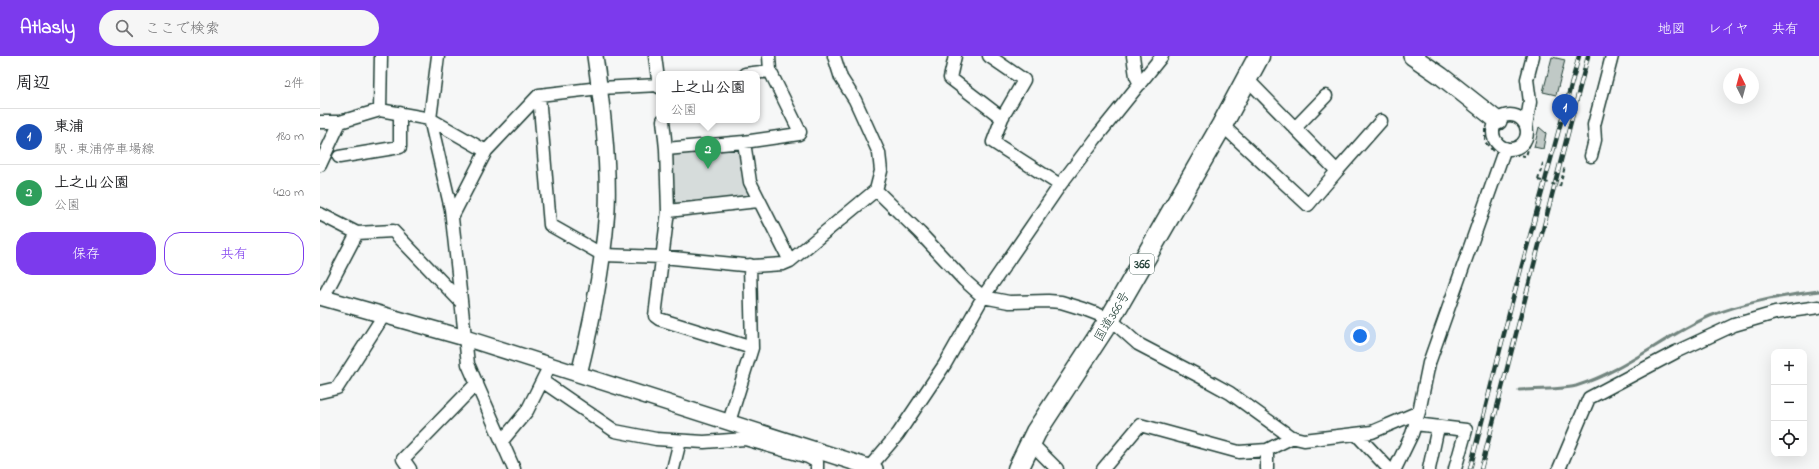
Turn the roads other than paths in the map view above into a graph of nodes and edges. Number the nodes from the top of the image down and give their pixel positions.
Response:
1 (381, 56) edge
2 (438, 56) edge
3 (595, 56) edge
4 (655, 56) edge
5 (769, 56) edge
6 (834, 56) edge
7 (955, 56) edge
8 (989, 56) edge
9 (1133, 56) edge
10 (1162, 56) edge
11 (1259, 56) edge
12 (1412, 56) edge
13 (1533, 56) edge
14 (1612, 56) edge
15 (657, 71) edge
16 (770, 71) junction
17 (760, 72) edge
18 (1246, 79) junction
19 (1140, 84) junction
20 (656, 86) edge
21 (600, 88) junction
22 (539, 95) junction
23 (1326, 96) dead end
24 (380, 110) junction
25 (400, 114) junction
26 (1002, 118) junction
27 (430, 119) junction
28 (1381, 121) dead end
29 (1498, 121) junction
30 (320, 122) edge
31 (340, 122) junction
32 (663, 123) edge
33 (1222, 125) junction
34 (1526, 126) junction
35 (1295, 128) junction
36 (744, 142) junction
37 (666, 149) junction
38 (486, 151) junction
39 (1504, 152) junction
40 (1591, 156) dead end
41 (339, 157) dead end
42 (320, 165) edge
43 (1337, 171) junction
44 (1060, 185) junction
45 (876, 190) junction
46 (758, 201) junction
47 (668, 212) junction
48 (320, 214) edge
49 (452, 216) junction
50 (357, 233) junction
51 (603, 255) junction
52 (663, 257) junction
53 (790, 261) junction
54 (750, 265) junction
55 (983, 297) junction
56 (321, 298) edge
57 (461, 302) junction
58 (1819, 307) edge
59 (384, 315) junction
60 (1110, 320) junction
61 (465, 338) junction
62 (752, 348) junction
63 (550, 365) junction
64 (579, 374) junction
65 (542, 381) junction
66 (477, 383) junction
67 (320, 392) edge
68 (1417, 418) junction
69 (729, 422) junction
70 (1438, 427) junction
71 (1356, 434) junction
72 (1293, 438) junction
73 (502, 441) junction
74 (680, 441) junction
75 (1031, 443) junction
76 (1267, 450) junction
77 (870, 468) edge
78 (410, 469) edge
79 (514, 469) edge
80 (674, 469) edge
81 (817, 469) edge
82 (1018, 469) edge
83 (1057, 469) edge
84 (1103, 469) edge
85 (1267, 469) edge
86 (1389, 469) edge
87 (1395, 469) edge
88 (1429, 469) edge
89 (1455, 469) edge
90 (1559, 469) edge

1 - 24 street
2 - 27 street
3 - 21 street
4 - 15 street
5 - 16 street
6 - 45 street
7 - 26 street
8 - 26 street
9 - 19 street
10 - 19 street
11 - 18 highway, 国道366号 / 366
12 - 29 main road
13 - 34 street
14 - 40 street
16 - 17 street
16 - 36 street
18 - 33 highway, 国道366号 / 366
18 - 35 street
19 - 44 street
20 - 21 street
21 - 22 street
21 - 51 street
22 - 38 street
22 - 51 street
23 - 35 street
24 - 25 street
24 - 31 street
25 - 27 street
25 - 41 street
26 - 44 street
27 - 38 street
27 - 49 street
28 - 43 street
29 - 34 street
29 - 39 street
30 - 31 street
31 - 42 street
32 - 37 street
33 - 43 street
33 - 60 highway, 国道366号 / 366
34 - 39 street
35 - 43 street
36 - 37 street
36 - 46 street
37 - 47 street
38 - 49 street
39 - 68 street
44 - 55 street
45 - 53 street
45 - 55 street
46 - 47 street
46 - 53 street
47 - 52 street
48 - 50 street
49 - 57 street
50 - 56 street
50 - 57 street
51 - 52 street
51 - 64 street
52 - 54 street
52 - 62 street
53 - 54 street
54 - 62 street
55 - 60 street
55 - 77 street
56 - 59 street
57 - 61 street
58 - 90 street
59 - 61 street
59 - 67 street
60 - 72 street
60 - 75 highway, 国道366号 / 366
61 - 63 street
61 - 66 street
62 - 69 street
63 - 64 street
63 - 65 street
64 - 69 street
65 - 73 street
65 - 74 street
66 - 73 street
66 - 78 street
68 - 70 street
68 - 71 street
68 - 87 street
69 - 77 street
70 - 88 street
70 - 89 street
71 - 72 street
71 - 86 street
72 - 76 street
73 - 79 street
74 - 80 street
74 - 81 street
75 - 82 highway, 国道366号 / 366
75 - 83 street
76 - 84 street
76 - 85 street

